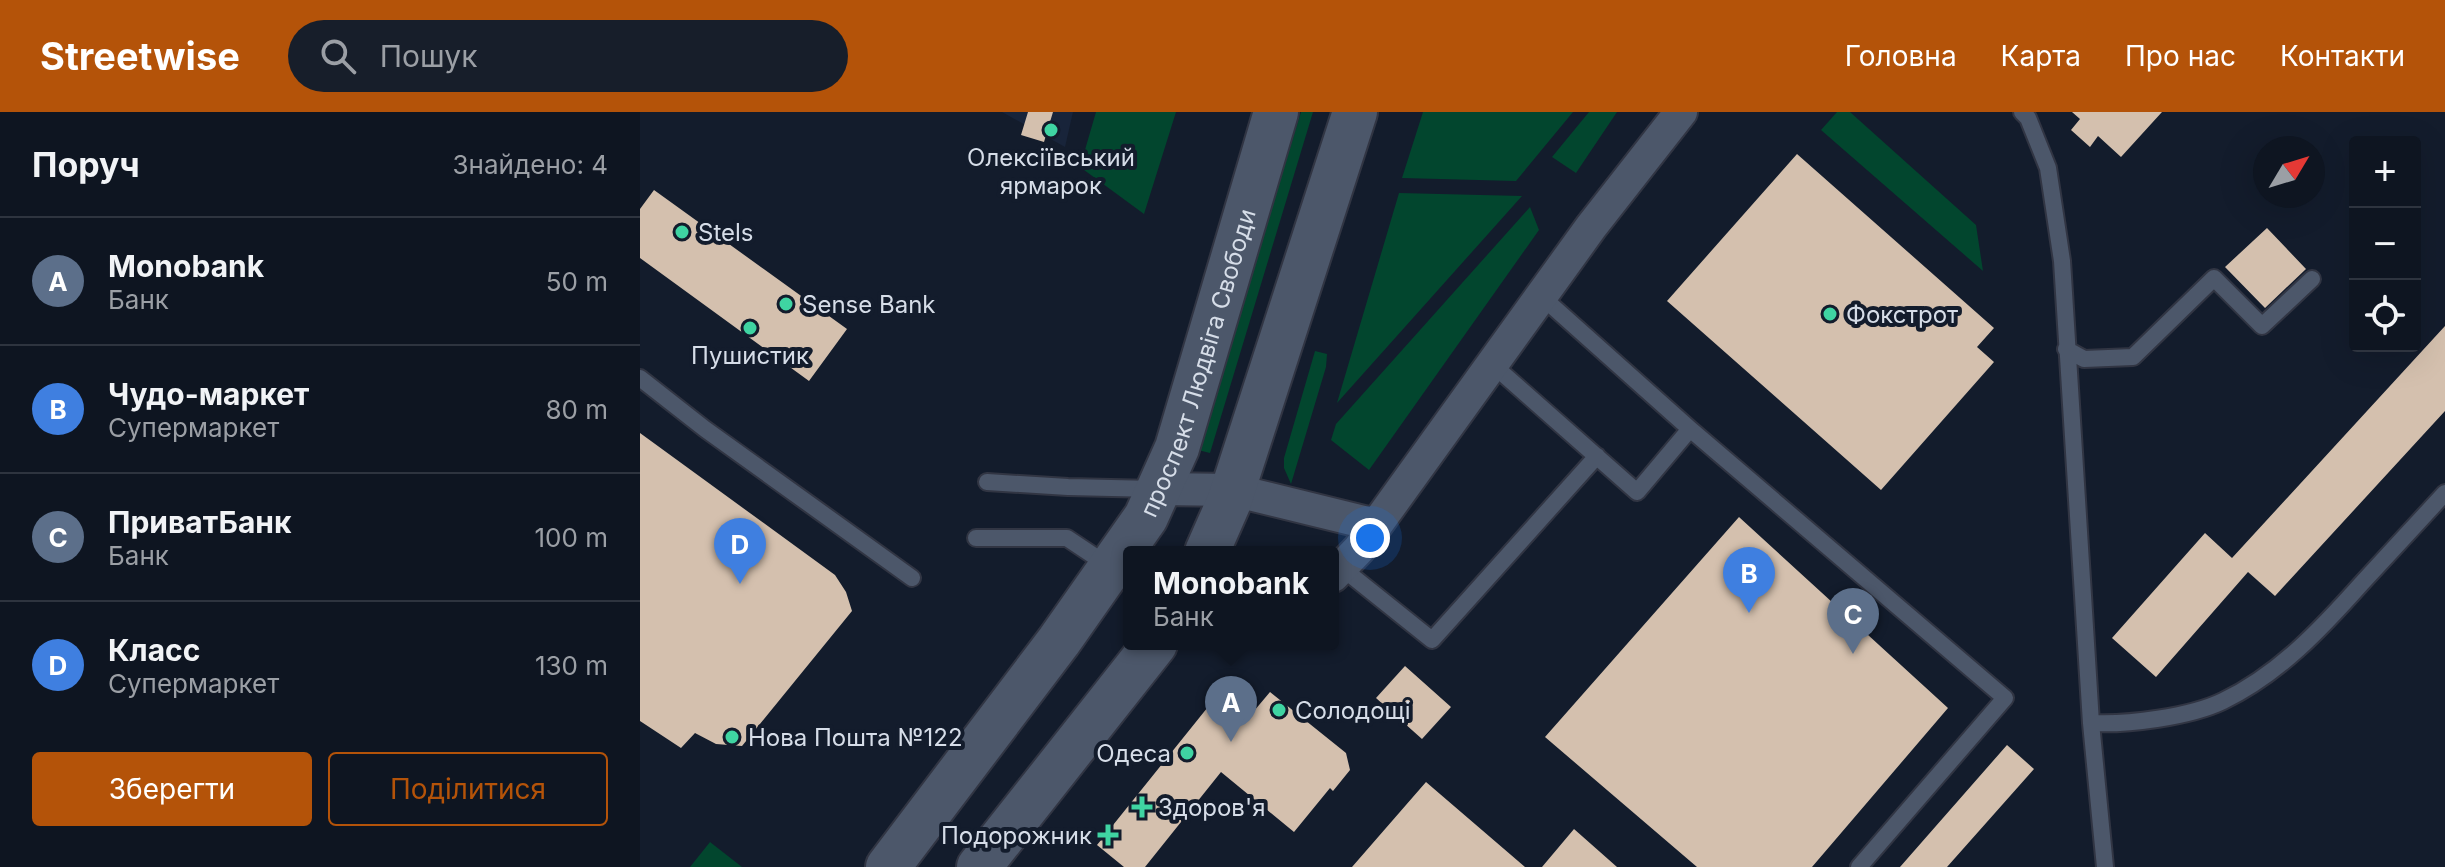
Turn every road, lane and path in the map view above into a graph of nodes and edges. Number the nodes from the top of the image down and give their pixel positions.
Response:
1 (1276, 112) edge
2 (1355, 112) edge
3 (1681, 112) edge
4 (2028, 114) edge
5 (2312, 279) dead end
6 (1541, 296) junction
7 (2066, 349) junction
8 (1492, 364) junction
9 (640, 378) edge
10 (1690, 429) junction
11 (1597, 456) junction
12 (987, 482) dead end
13 (1160, 489) junction
14 (1233, 490) junction
15 (2445, 493) edge
16 (1376, 525) junction
17 (976, 538) dead end
18 (1132, 546) edge
19 (1210, 546) edge
20 (1120, 570) edge
21 (1339, 570) edge
22 (1339, 573) edge
23 (912, 578) dead end
24 (1150, 650) edge
25 (2091, 723) junction
26 (902, 862) edge
27 (979, 867) edge
28 (1859, 867) edge
29 (2105, 867) edge

1 - 13 main road, проспект Людвіга Свободи
2 - 14 main road
3 - 6 street
4 - 7 lane
5 - 7 lane
6 - 8 street
6 - 10 lane
7 - 25 lane
8 - 11 lane
8 - 16 street
9 - 23 lane
10 - 11 lane
10 - 28 lane
11 - 22 lane
12 - 13 lane
13 - 14 street
13 - 18 main road, проспект Людвіга Свободи
14 - 16 street
14 - 19 main road
15 - 25 lane
16 - 21 street
17 - 20 lane
20 - 26 main road, проспект Людвіга Свободи
24 - 27 main road
25 - 29 lane

